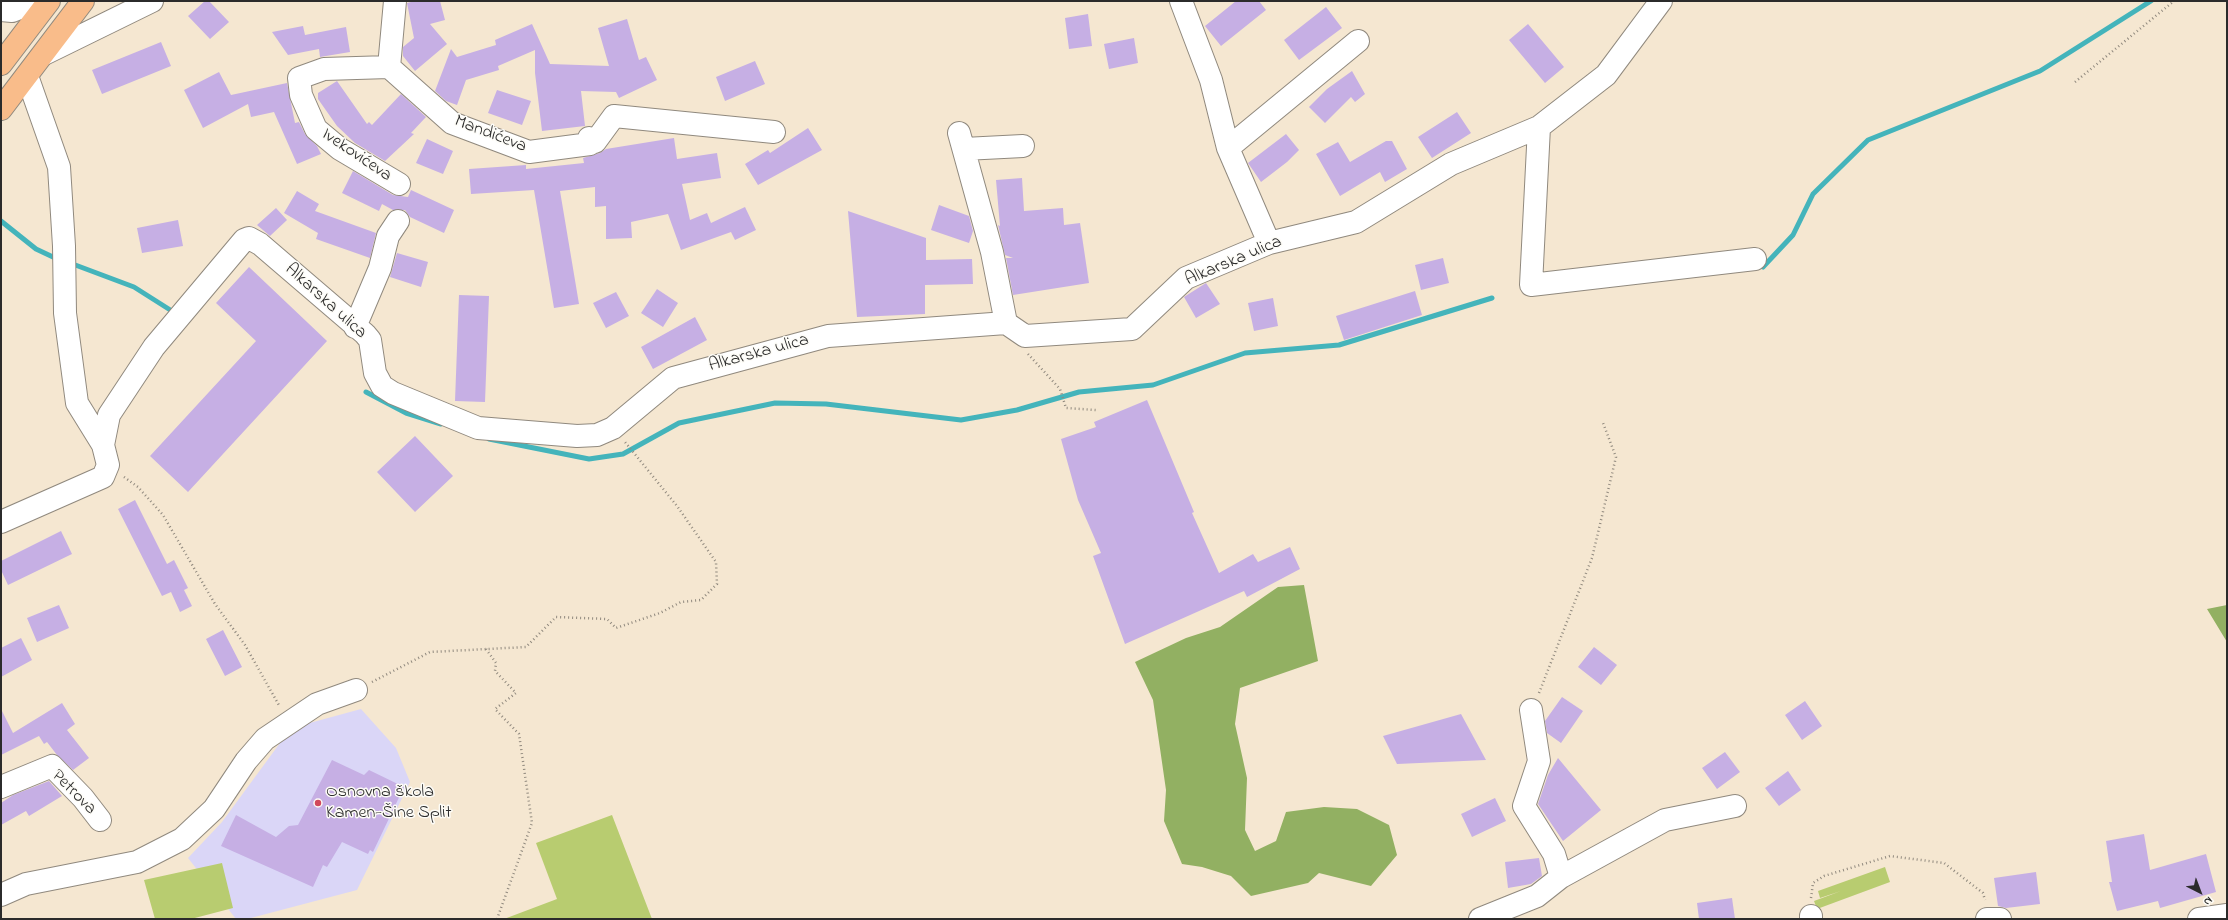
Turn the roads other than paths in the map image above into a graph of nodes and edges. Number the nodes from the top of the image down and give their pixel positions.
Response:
1 (37, 1) edge
2 (49, 1) edge
3 (83, 1) edge
4 (152, 1) edge
5 (395, 1) edge
6 (1181, 1) edge
7 (1656, 2) edge
8 (1, 10) edge
9 (1358, 41) dead end
10 (44, 54) junction
11 (1, 64) edge
12 (389, 66) junction
13 (27, 76) junction
14 (1, 109) edge
15 (1539, 127) junction
16 (774, 132) dead end
17 (1023, 146) dead end
18 (1228, 148) junction
19 (399, 184) dead end
20 (398, 221) dead end
21 (1269, 243) junction
22 (1755, 259) dead end
23 (1012, 326) junction
24 (355, 327) junction
25 (106, 455) junction
26 (1, 522) edge
27 (356, 690) road end
28 (1531, 710) road end
29 (1, 786) edge
30 (1735, 806) dead end
31 (100, 820) dead end
32 (1561, 877) junction
33 (1, 895) edge
34 (2227, 915) edge
35 (1480, 919) edge
36 (2199, 919) edge

1 - 8 street
2 - 11 highway
3 - 10 highway
4 - 10 street
5 - 12 street
6 - 18 street
7 - 15 street, Alkarska ulica
9 - 18 street
10 - 13 highway
12 - 16 street, Mandićeva
12 - 19 street, Ivekovićeva
13 - 14 highway
13 - 25 street
15 - 21 street, Alkarska ulica
15 - 22 street
17 - 23 street
18 - 21 street
20 - 24 street
21 - 23 street, Alkarska ulica
23 - 24 street, Alkarska ulica
24 - 25 street, Alkarska ulica
25 - 26 street, Alkarska ulica
27 - 33 street
28 - 32 street
29 - 31 street, Petrova
30 - 32 street
32 - 35 street
34 - 36 street

